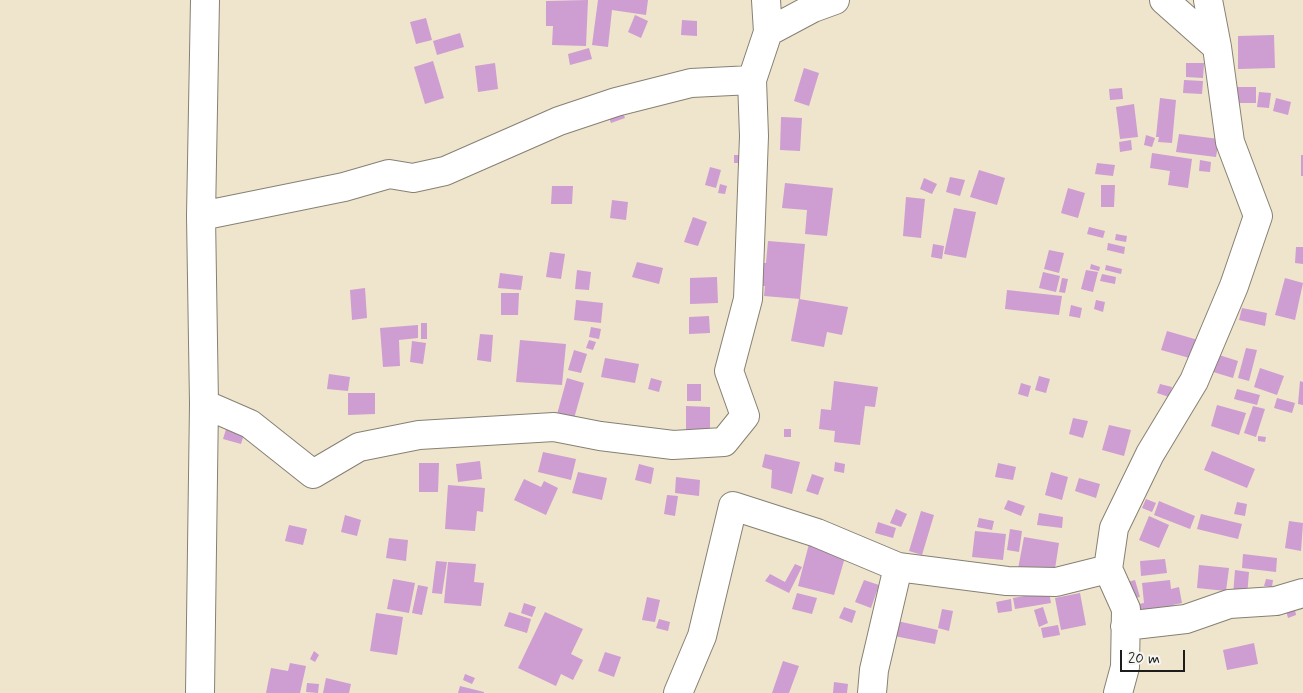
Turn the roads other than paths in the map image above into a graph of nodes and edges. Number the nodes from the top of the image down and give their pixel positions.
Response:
1 (205, 0) edge
2 (766, 0) edge
3 (835, 0) edge
4 (1164, 0) edge
5 (1208, 0) edge
6 (768, 32) junction
7 (1217, 47) junction
8 (752, 80) junction
9 (201, 216) junction
10 (204, 404) junction
11 (898, 566) junction
12 (1108, 569) junction
13 (1303, 593) edge
14 (1125, 626) junction
15 (200, 693) edge
16 (678, 693) edge
17 (872, 693) edge
18 (1118, 693) edge

1 - 9 street
2 - 6 street
3 - 6 street
4 - 7 street
5 - 7 street
6 - 8 street
7 - 12 street
8 - 9 street
8 - 10 street
9 - 10 street
10 - 15 street
11 - 12 street
11 - 16 street
11 - 17 street
12 - 14 street
13 - 14 street
14 - 18 street

